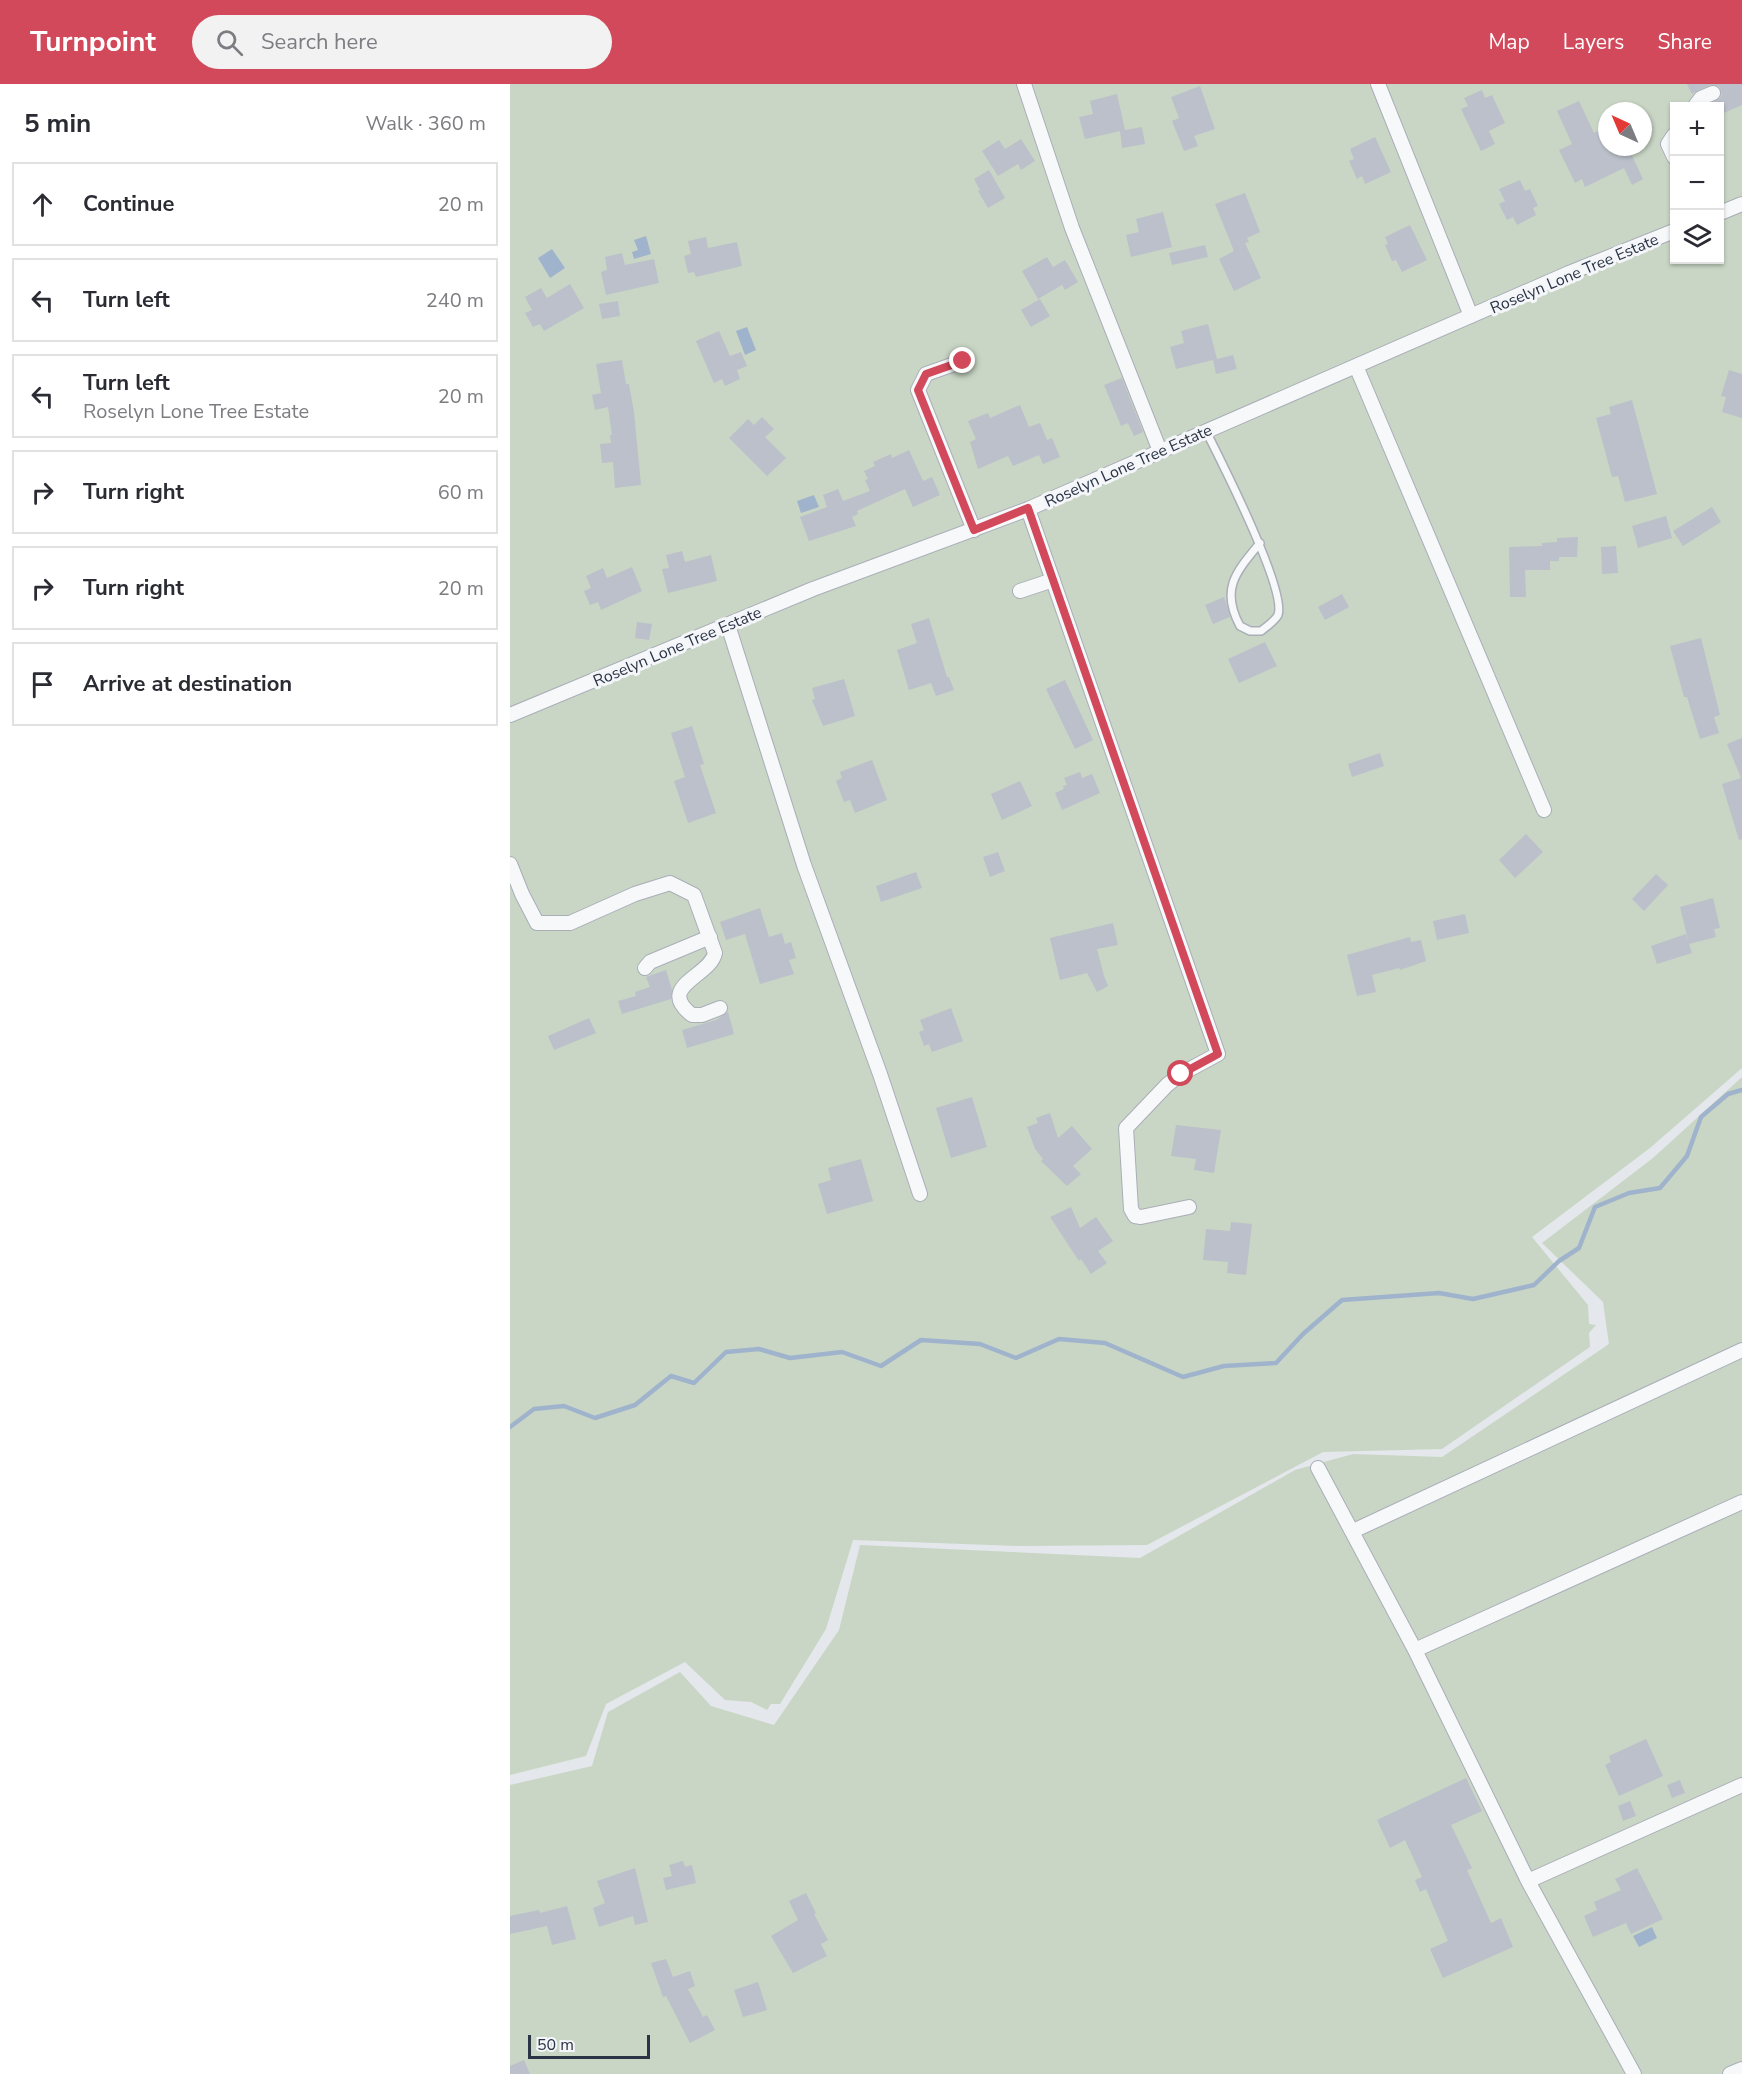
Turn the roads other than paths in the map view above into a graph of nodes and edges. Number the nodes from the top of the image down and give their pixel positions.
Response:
1 (1024, 84) edge
2 (1378, 84) edge
3 (1713, 93) dead end
4 (1698, 102) edge
5 (1742, 204) edge
6 (1724, 211) edge
7 (1670, 233) edge
8 (1471, 316) junction
9 (963, 361) dead end
10 (1356, 366) junction
11 (1206, 431) junction
12 (1160, 451) junction
13 (1028, 508) junction
14 (974, 530) junction
15 (1260, 543) junction
16 (1053, 580) junction
17 (1020, 591) dead end
18 (729, 625) junction
19 (510, 715) edge
20 (1544, 810) dead end
21 (510, 864) edge
22 (710, 937) junction
23 (645, 968) dead end
24 (720, 1008) dead end
25 (920, 1194) dead end
26 (1189, 1207) dead end
27 (1742, 1350) edge
28 (1318, 1468) dead end
29 (1742, 1502) edge
30 (1353, 1531) junction
31 (1415, 1650) junction
32 (1742, 1785) edge
33 (1528, 1881) junction
34 (1742, 2069) edge
35 (1634, 2074) edge
36 (1730, 2074) edge

1 - 12 street
2 - 8 street
3 - 4 street
5 - 6 street
7 - 8 street, Roselyn Lone Tree Estate
8 - 10 street, Roselyn Lone Tree Estate
9 - 14 street
10 - 11 street, Roselyn Lone Tree Estate
10 - 20 street
11 - 12 street, Roselyn Lone Tree Estate
11 - 15 lane
12 - 13 street, Roselyn Lone Tree Estate
13 - 14 street, Roselyn Lone Tree Estate
13 - 16 street
14 - 18 street, Roselyn Lone Tree Estate
15 - 15 lane
16 - 17 street
16 - 26 street
18 - 19 street, Roselyn Lone Tree Estate
18 - 25 street
21 - 22 street
22 - 23 street
22 - 24 street
27 - 30 street
28 - 30 street
29 - 31 street
30 - 31 street
31 - 33 street
32 - 33 street
33 - 35 street
34 - 36 street

